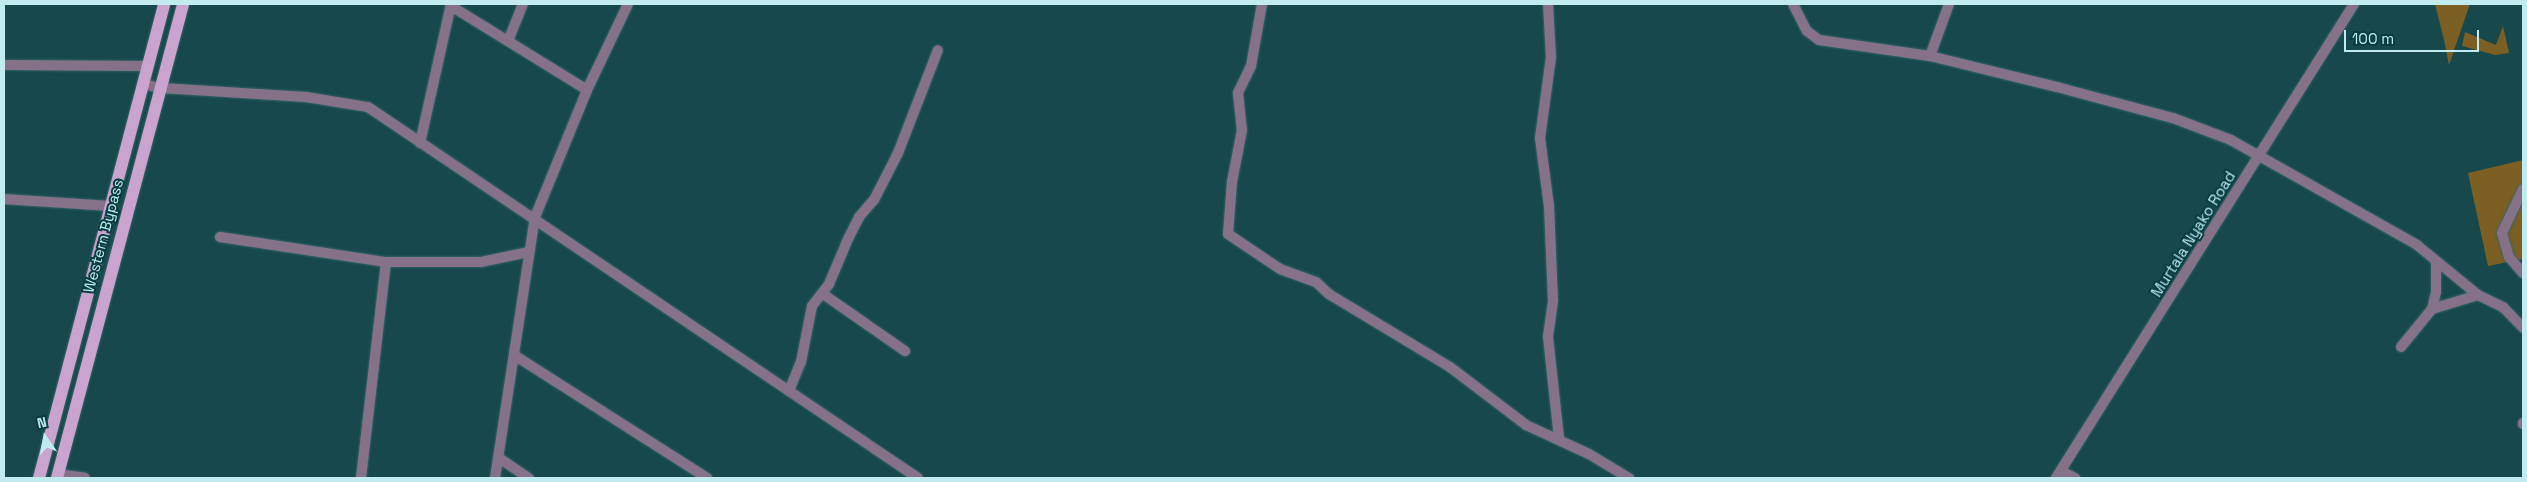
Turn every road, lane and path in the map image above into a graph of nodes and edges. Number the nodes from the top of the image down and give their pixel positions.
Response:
1 (164, 4) edge
2 (182, 4) edge
3 (523, 4) edge
4 (628, 4) edge
5 (1262, 4) edge
6 (1548, 4) edge
7 (1793, 4) edge
8 (1949, 4) edge
9 (2354, 4) edge
10 (451, 5) edge
11 (508, 41) junction
12 (938, 50) dead end
13 (1930, 56) junction
14 (4, 65) edge
15 (148, 66) junction
16 (143, 84) junction
17 (161, 88) junction
18 (587, 90) junction
19 (420, 143) junction
20 (2261, 155) junction
21 (2523, 189) edge
22 (4, 200) edge
23 (110, 206) junction
24 (535, 217) junction
25 (220, 237) dead end
26 (528, 252) junction
27 (386, 262) junction
28 (2436, 262) junction
29 (2523, 273) edge
30 (823, 294) junction
31 (2478, 295) junction
32 (2432, 309) junction
33 (2523, 328) edge
34 (2400, 347) dead end
35 (905, 351) dead end
36 (514, 355) junction
37 (790, 390) junction
38 (1559, 439) junction
39 (499, 458) junction
40 (2058, 474) edge
41 (58, 476) edge
42 (39, 478) edge
43 (85, 478) edge
44 (361, 478) edge
45 (495, 478) edge
46 (529, 478) edge
47 (707, 478) edge
48 (918, 478) edge
49 (1629, 478) edge
50 (2075, 478) edge

1 - 15 main road, Western Bypass
2 - 17 main road, Western Bypass
3 - 11 street
4 - 18 street
5 - 38 street
6 - 38 street
7 - 13 street
8 - 13 street
9 - 20 street, Murtala Nyako Road
10 - 11 street
10 - 19 street
11 - 18 street
12 - 30 street
13 - 20 street
14 - 15 street
15 - 16 main road, Western Bypass
16 - 17 street
16 - 23 main road, Western Bypass
17 - 19 street
17 - 41 main road, Western Bypass
18 - 24 street
19 - 24 street
20 - 28 street
20 - 40 street, Murtala Nyako Road
21 - 29 street
22 - 23 street
23 - 42 main road, Western Bypass
24 - 26 street
24 - 37 street
25 - 27 street
26 - 27 street
26 - 36 street
27 - 44 street
28 - 31 street
28 - 32 street
30 - 35 street
30 - 37 street
31 - 32 street
31 - 33 street
32 - 34 street
36 - 39 street
36 - 47 street
37 - 48 street
38 - 49 street
39 - 45 street
39 - 46 street
40 - 50 street
41 - 43 street

